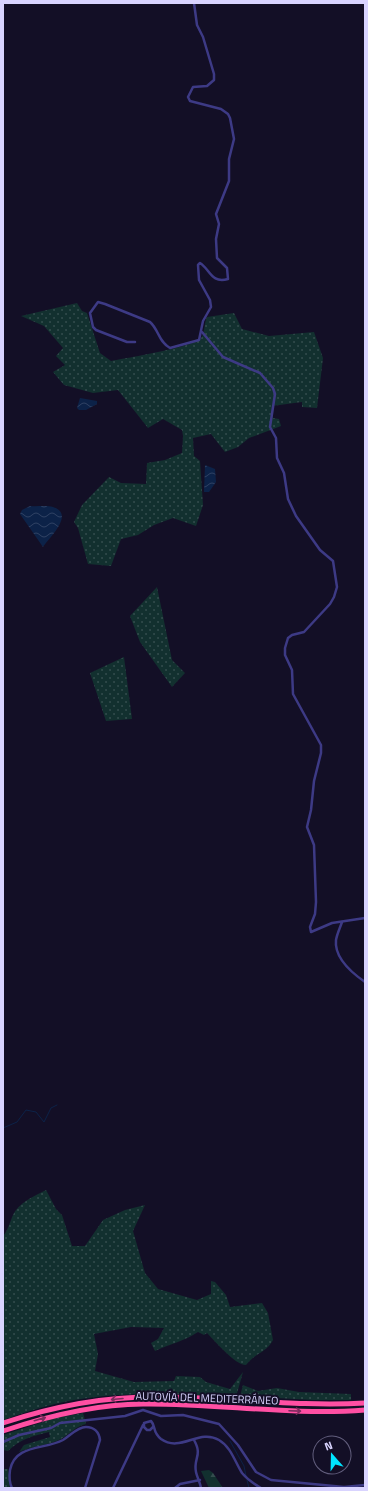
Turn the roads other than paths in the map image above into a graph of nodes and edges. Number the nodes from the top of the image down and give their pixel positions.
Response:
1 (194, 3) edge
2 (202, 332) junction
3 (135, 342) dead end
4 (365, 918) edge
5 (342, 922) junction
6 (365, 982) edge
7 (365, 1403) edge
8 (365, 1410) edge
9 (3, 1423) edge
10 (144, 1423) junction
11 (153, 1427) junction
12 (148, 1430) junction
13 (3, 1431) edge
14 (141, 1431) junction
15 (154, 1432) junction
16 (194, 1440) junction
17 (3, 1442) edge
18 (200, 1480) junction
19 (365, 1485) edge
20 (12, 1488) edge
21 (85, 1488) edge
22 (113, 1488) edge
23 (175, 1488) edge
24 (201, 1488) edge
25 (261, 1488) edge

1 - 2 street
2 - 3 street
2 - 5 street
4 - 5 street
5 - 6 street
7 -> 9 highway, AUTOVÍA DEL MEDITERRÁNEO
13 -> 8 highway, AUTOVÍA DEL MEDITERRÁNEO
10 - 11 street
10 - 12 street
10 - 14 street
11 - 12 street
11 - 15 street
12 - 14 street
12 - 15 street
14 - 22 street
15 - 16 street
16 - 18 street
16 - 25 street
17 - 19 street
18 - 23 street
18 - 24 street
20 - 21 street

